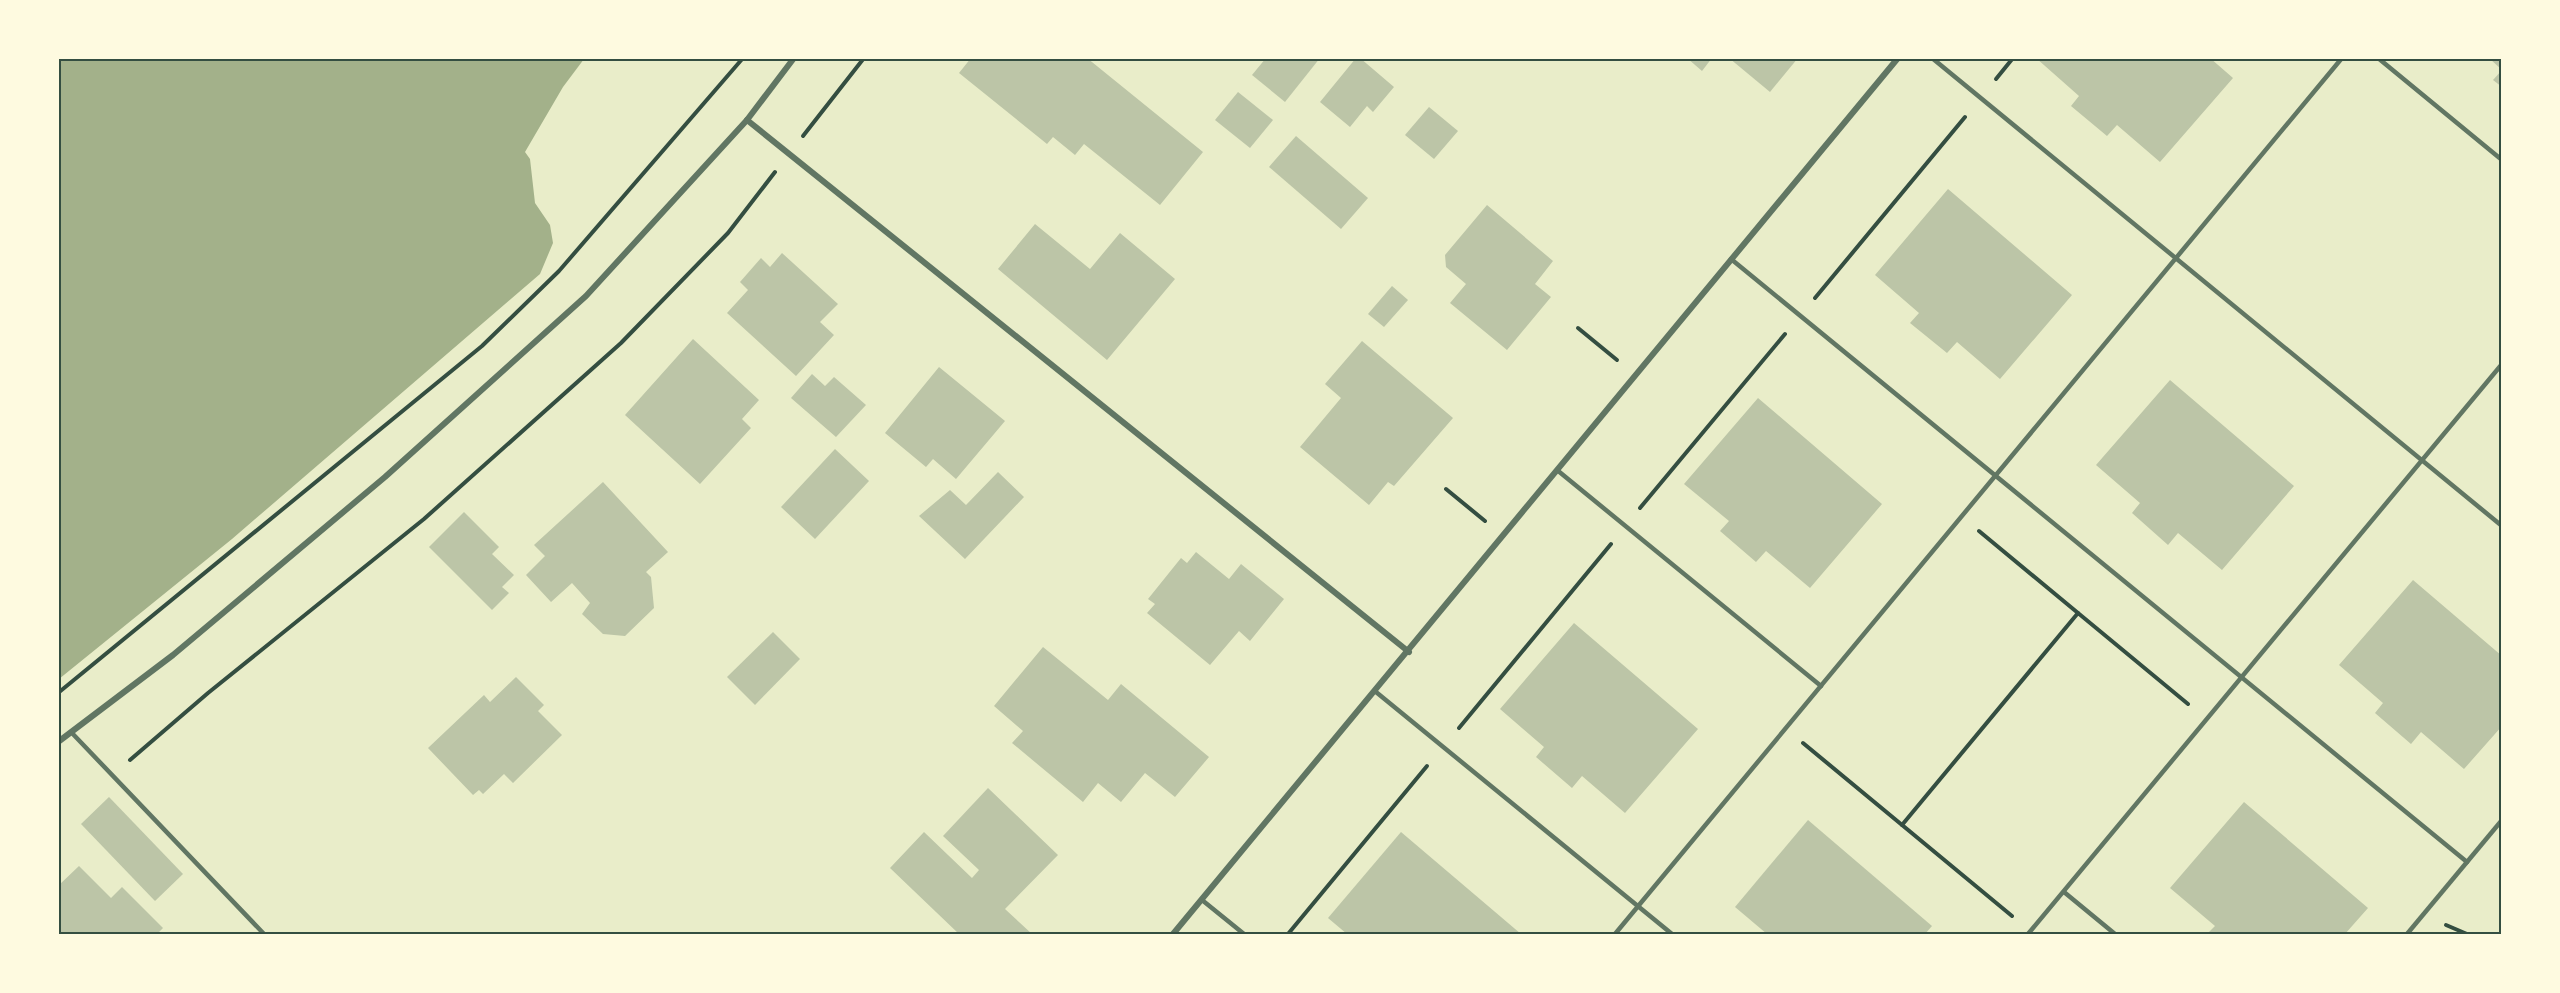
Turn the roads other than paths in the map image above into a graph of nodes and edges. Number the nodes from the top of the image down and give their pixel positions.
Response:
1 (794, 58) edge
2 (1898, 58) edge
3 (1932, 58) edge
4 (2342, 58) edge
5 (2378, 58) edge
6 (747, 120) junction
7 (2502, 160) edge
8 (1731, 259) junction
9 (2176, 259) junction
10 (2502, 364) edge
11 (2422, 460) junction
12 (1557, 470) junction
13 (1996, 476) junction
14 (2502, 526) edge
15 (1409, 652) junction
16 (2241, 678) junction
17 (1821, 686) junction
18 (1376, 692) junction
19 (71, 732) junction
20 (58, 742) edge
21 (2502, 820) edge
22 (2467, 862) junction
23 (2064, 892) junction
24 (1202, 900) junction
25 (1638, 907) junction
26 (2029, 933) edge
27 (264, 934) edge
28 (1173, 934) edge
29 (1244, 934) edge
30 (1615, 934) edge
31 (1672, 934) edge
32 (2115, 934) edge
33 (2407, 934) edge

1 - 6 street
2 - 8 street
3 - 9 lane
4 - 9 lane
5 - 7 lane
6 - 15 street
6 - 19 street
8 - 12 street
8 - 13 lane
9 - 11 lane
9 - 13 lane
10 - 11 lane
11 - 14 lane
11 - 16 lane
12 - 15 street
12 - 17 lane
13 - 16 lane
13 - 17 lane
15 - 18 street
16 - 22 lane
16 - 23 lane
17 - 25 lane
18 - 24 street
18 - 25 lane
19 - 20 street
19 - 27 lane
21 - 22 lane
22 - 33 lane
23 - 26 lane
23 - 32 lane
24 - 28 street
24 - 29 lane
25 - 30 lane
25 - 31 lane

